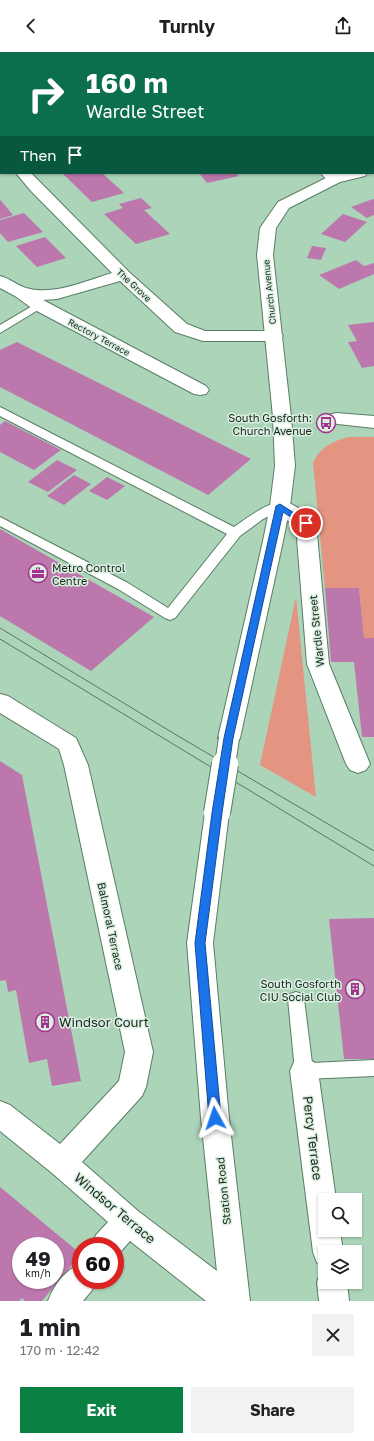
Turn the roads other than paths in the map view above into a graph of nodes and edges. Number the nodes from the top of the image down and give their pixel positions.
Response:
1 (24, 174) edge
2 (351, 174) edge
3 (332, 176) edge
4 (122, 275) junction
5 (0, 281) edge
6 (22, 292) junction
7 (39, 305) junction
8 (0, 330) edge
9 (274, 336) junction
10 (200, 390) dead end
11 (0, 411) edge
12 (336, 419) dead end
13 (374, 422) edge
14 (285, 466) joint
15 (280, 506) junction
16 (0, 521) edge
17 (235, 533) junction
18 (0, 702) edge
19 (358, 764) dead end
20 (296, 999) dead end
21 (374, 1068) edge
22 (304, 1071) junction
23 (0, 1114) edge
24 (62, 1163) junction
25 (128, 1221) junction
26 (115, 1237) edge
27 (327, 1245) edge
28 (73, 1289) edge
29 (333, 1289) edge
30 (63, 1301) edge
31 (231, 1301) edge
32 (235, 1301) edge
33 (334, 1301) edge

1 - 4 street, The Grove
2 - 3 street, Church Avenue
3 - 9 street, Church Avenue
4 - 6 street
4 - 9 street, The Grove
5 - 6 street, Rectory Terrace
6 - 7 street, Rectory Terrace
7 - 8 lane
7 - 10 street, Rectory Terrace
9 - 14 street, Church Avenue
11 - 17 lane
12 - 13 street
14 - 15 street, Station Road
15 - 17 lane
15 - 19 street, Wardle Street
15 - 32 street, Station Road, bridge
16 - 17 lane
18 - 24 street, Balmoral Terrace
20 - 22 lane
21 - 22 lane
22 - 27 street, Percy Terrace
23 - 24 street, Windsor Terrace
24 - 25 street, Windsor Terrace
25 - 26 street
25 - 31 street, Windsor Terrace
28 - 30 street
29 - 33 street

